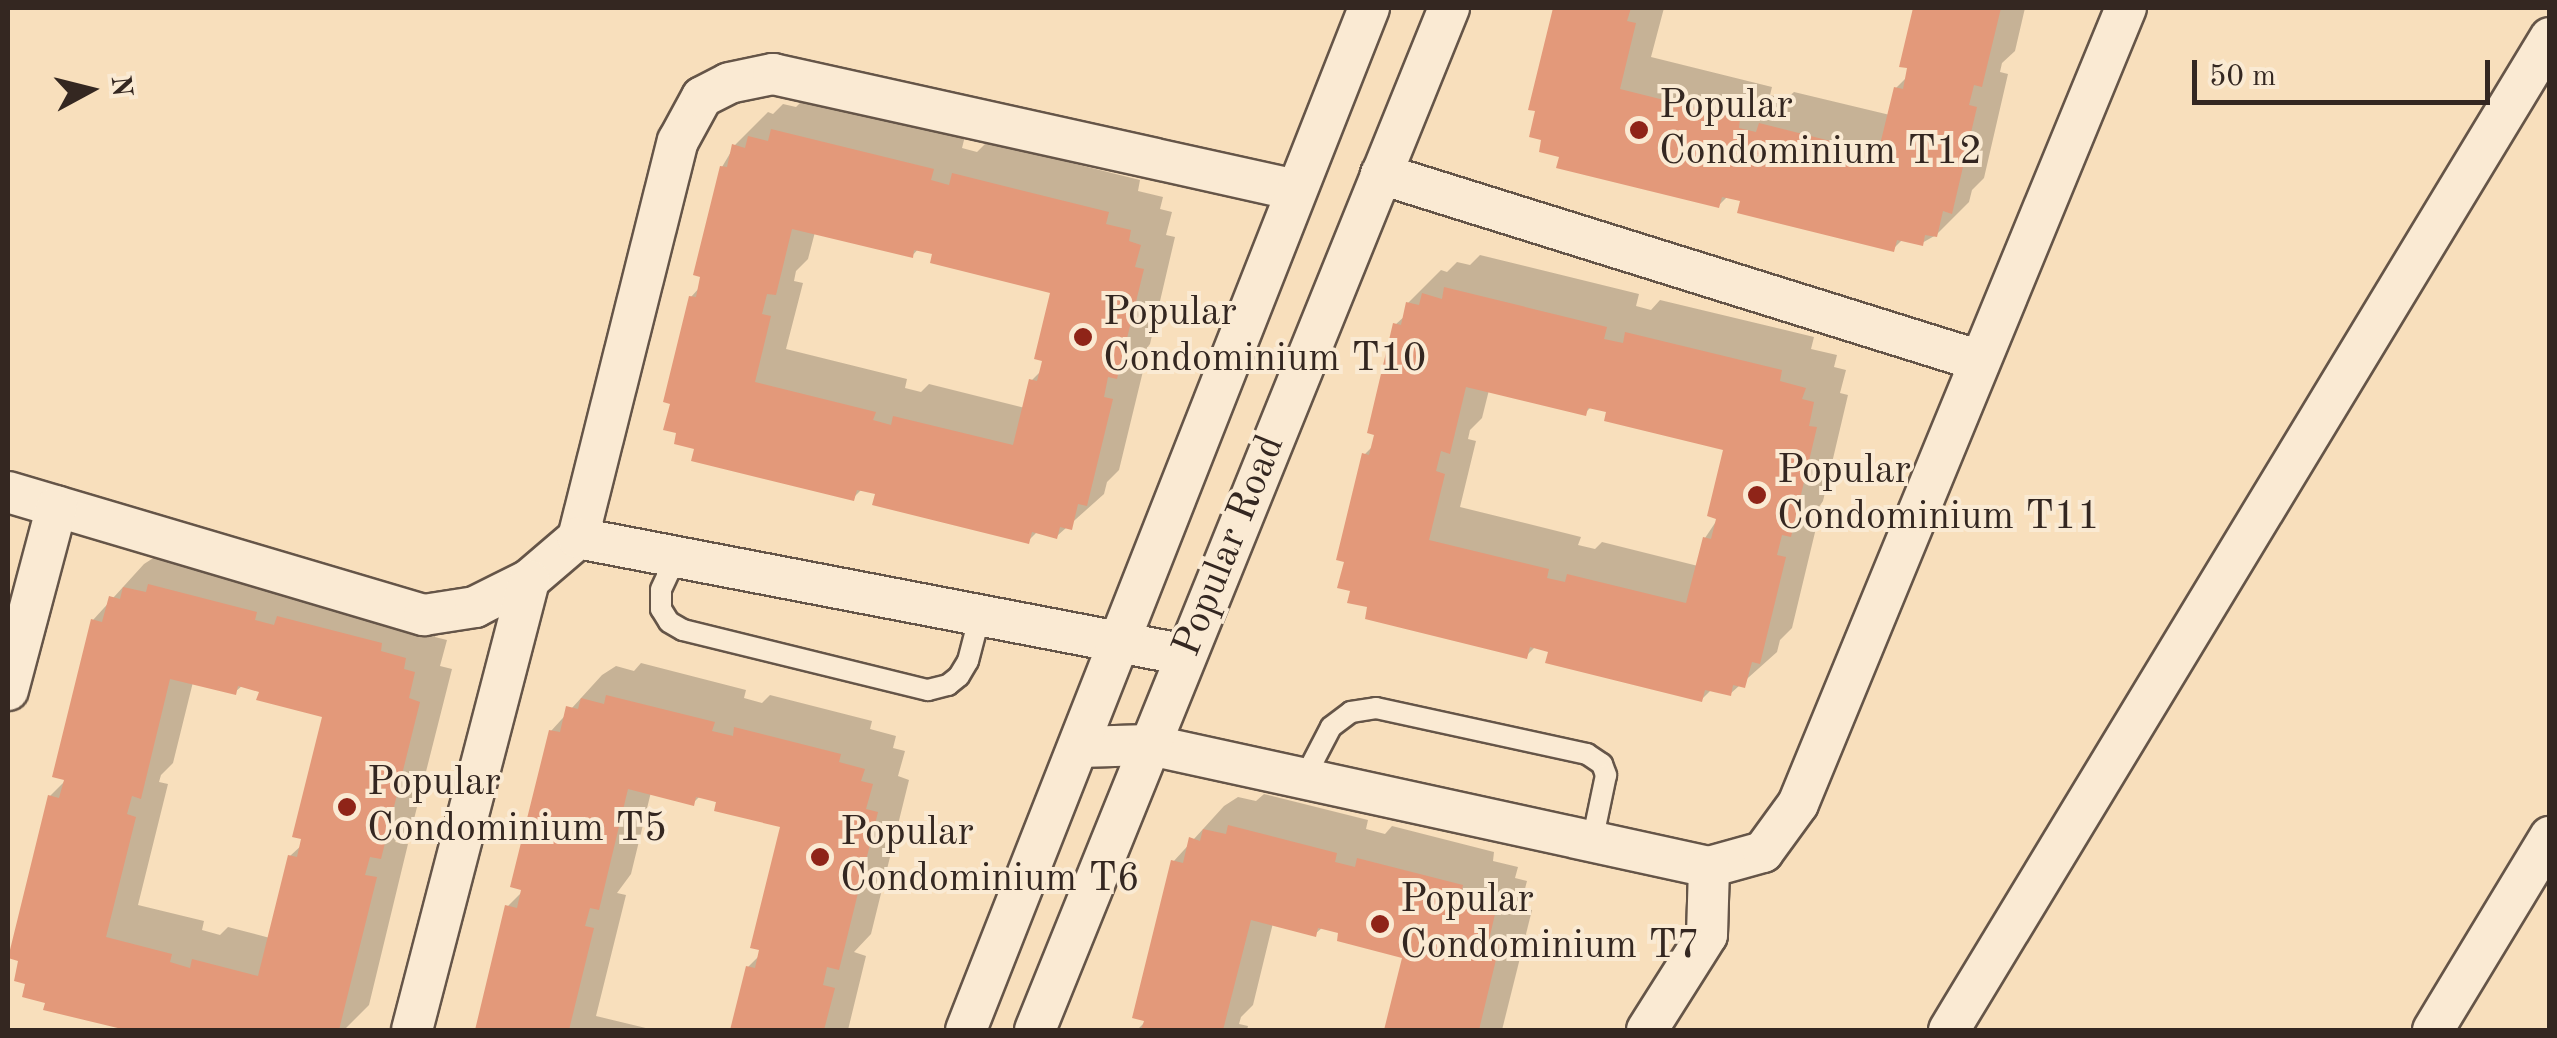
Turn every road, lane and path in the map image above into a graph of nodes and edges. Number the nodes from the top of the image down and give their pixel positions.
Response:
1 (1369, 8) edge
2 (1450, 8) edge
3 (2126, 8) edge
4 (2550, 38) edge
5 (1381, 174) junction
6 (1296, 190) junction
7 (1977, 360) junction
8 (8, 492) edge
9 (56, 506) junction
10 (578, 538) junction
11 (677, 555) junction
12 (529, 580) junction
13 (980, 615) junction
14 (1122, 639) junction
15 (1186, 655) junction
16 (8, 690) edge
17 (1150, 745) junction
18 (1079, 747) junction
19 (1304, 777) junction
20 (2550, 836) edge
21 (1592, 842) junction
22 (1709, 867) junction
23 (412, 1030) edge
24 (966, 1030) edge
25 (1035, 1030) edge
26 (1647, 1030) edge
27 (1949, 1030) edge
28 (2433, 1030) edge

1 - 6 street, Popular Road
2 - 5 street, Popular Road
3 - 7 street
4 - 27 street
5 - 7 street
5 - 15 street, Popular Road
6 - 10 street
6 - 14 street, Popular Road
7 - 22 street
8 - 9 street
9 - 12 street
9 - 16 street
10 - 11 street
10 - 12 street
11 - 13 street
11 - 13 lane
12 - 23 street
13 - 14 street
14 - 15 street
14 - 18 street, Popular Road
15 - 17 street, Popular Road
17 - 18 street
17 - 19 street
17 - 25 street, Popular Road
18 - 24 street, Popular Road
19 - 21 street
19 - 21 lane
20 - 28 street
21 - 22 street
22 - 26 street

